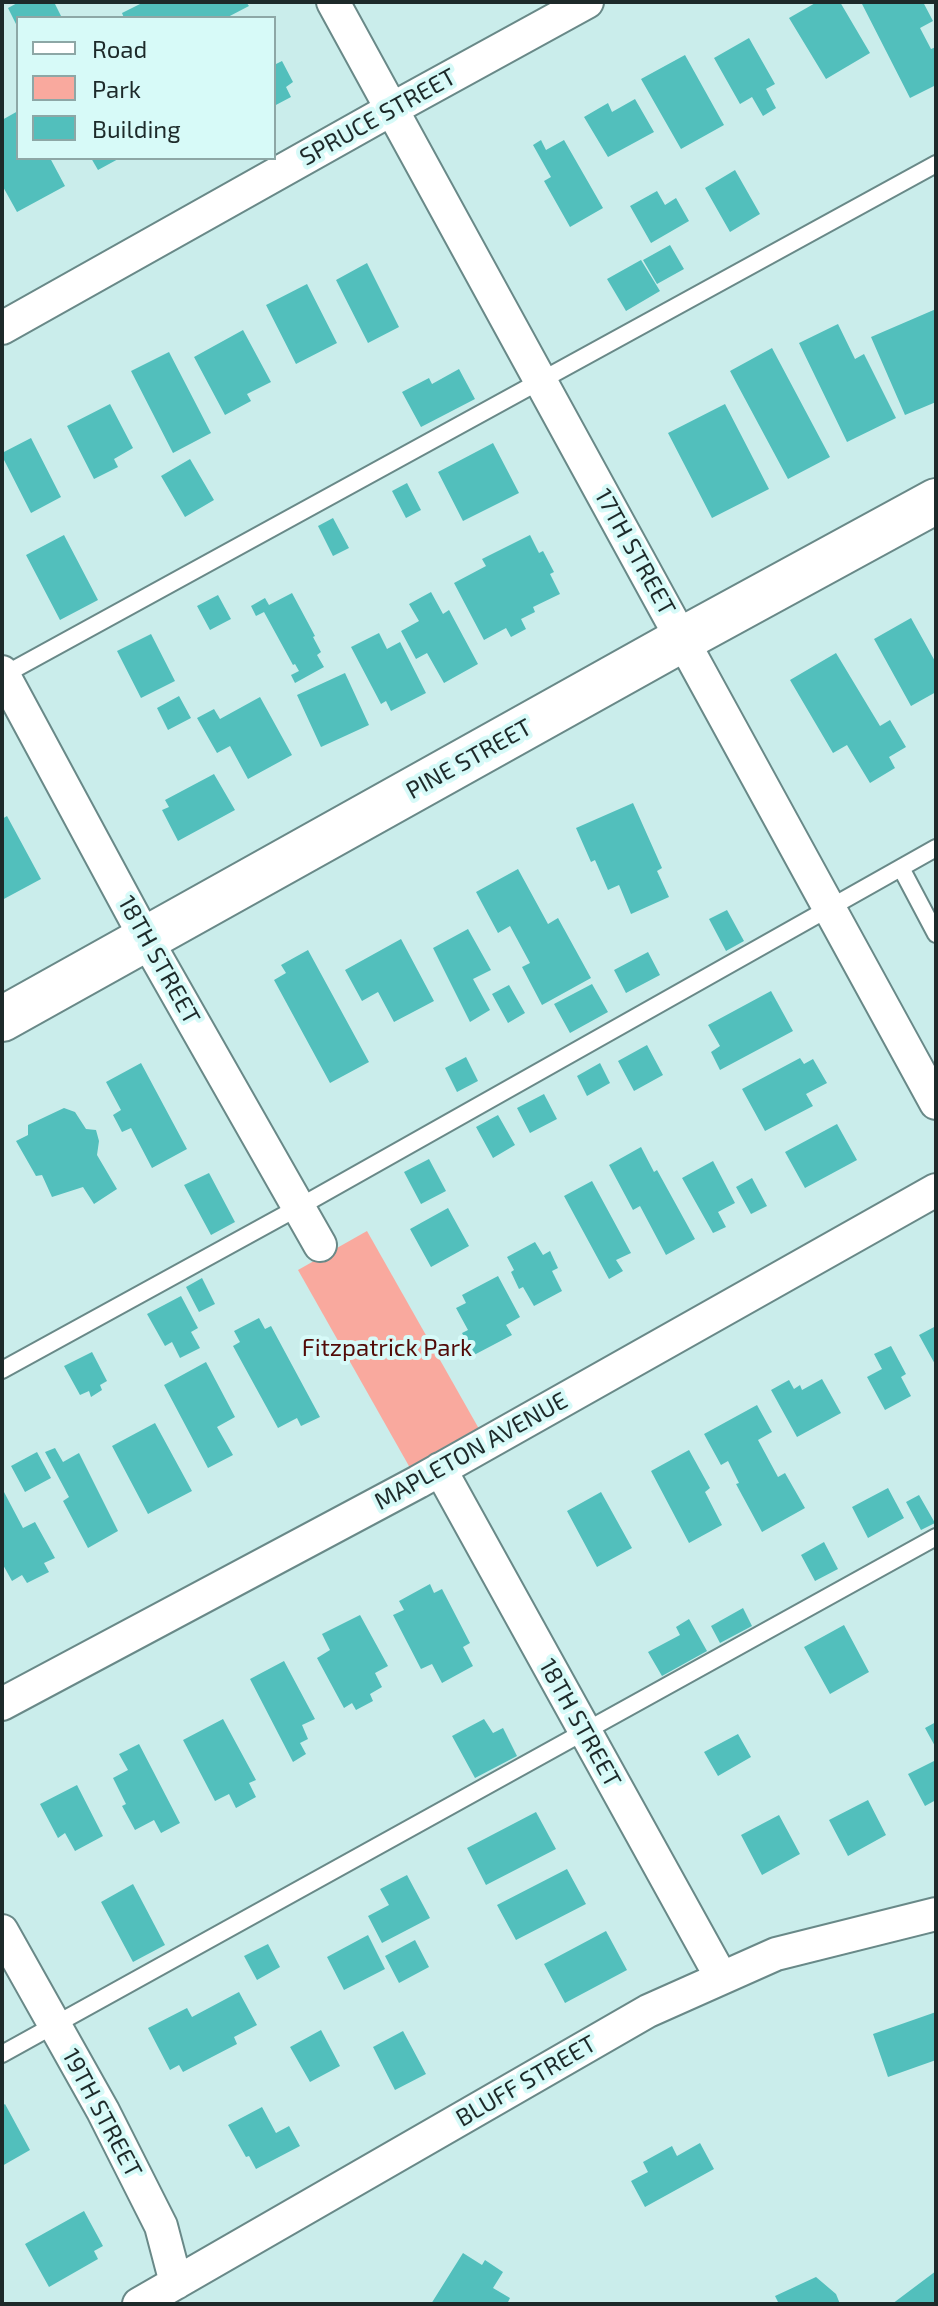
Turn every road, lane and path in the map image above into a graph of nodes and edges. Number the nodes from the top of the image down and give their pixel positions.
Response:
1 (333, 2) edge
2 (587, 2) edge
3 (392, 109) junction
4 (936, 164) edge
5 (2, 328) edge
6 (540, 379) junction
7 (936, 501) edge
8 (683, 639) junction
9 (2, 674) edge
10 (936, 848) edge
11 (901, 868) junction
12 (830, 908) junction
13 (936, 934) edge
14 (146, 939) junction
15 (2, 1019) edge
16 (936, 1103) edge
17 (936, 1190) edge
18 (299, 1207) junction
19 (320, 1245) dead end
20 (2, 1370) edge
21 (440, 1469) junction
22 (936, 1537) edge
23 (2, 1704) edge
24 (586, 1733) junction
25 (936, 1914) edge
26 (2, 1931) edge
27 (721, 1977) junction
28 (55, 2025) junction
29 (2, 2054) edge
30 (174, 2294) edge
31 (139, 2304) edge

1 - 3 street, 17TH STREET
2 - 3 street, SPRUCE STREET
3 - 5 street, SPRUCE STREET
3 - 6 street, 17TH STREET
4 - 6 lane
6 - 8 street, 17TH STREET
6 - 9 lane
7 - 8 street, PINE STREET
8 - 12 street, 17TH STREET
8 - 14 street, PINE STREET
9 - 14 street, 18TH STREET
10 - 11 lane
11 - 12 lane
11 - 13 lane
12 - 16 street, 17TH STREET
12 - 18 lane
14 - 15 street, PINE STREET
14 - 18 street, 18TH STREET
17 - 21 street, MAPLETON AVENUE
18 - 19 street, 18TH STREET
18 - 20 lane
21 - 23 street, MAPLETON AVENUE
21 - 24 street, 18TH STREET
22 - 24 lane
24 - 27 street, 18TH STREET
24 - 28 lane
25 - 27 street, BLUFF STREET
26 - 28 street, 19TH STREET
27 - 30 street, BLUFF STREET
28 - 29 lane
28 - 30 street, 19TH STREET
30 - 31 street, BLUFF STREET

